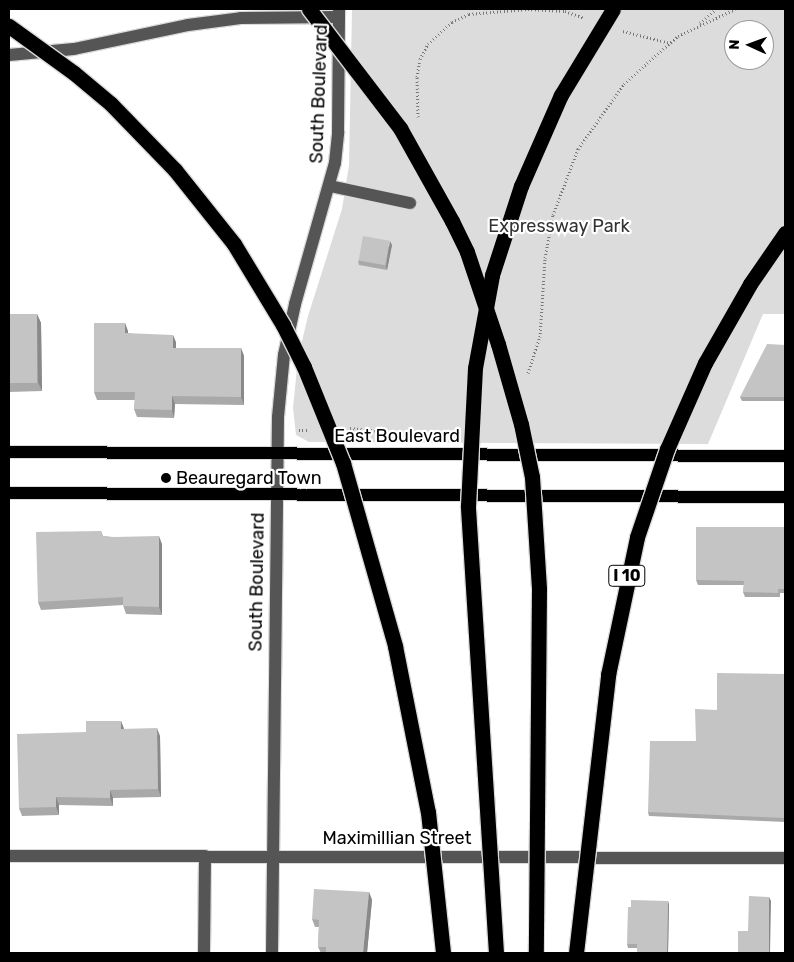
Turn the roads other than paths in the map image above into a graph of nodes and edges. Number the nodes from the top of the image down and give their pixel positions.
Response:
1 (309, 9) edge
2 (613, 9) edge
3 (339, 13) edge
4 (9, 26) edge
5 (9, 56) edge
6 (330, 186) junction
7 (410, 202) dead end
8 (785, 233) edge
9 (9, 452) edge
10 (277, 454) junction
11 (785, 456) edge
12 (9, 493) edge
13 (275, 493) junction
14 (785, 497) edge
15 (9, 856) edge
16 (205, 856) junction
17 (272, 856) junction
18 (785, 858) edge
19 (204, 953) edge
20 (272, 953) edge
21 (443, 953) edge
22 (496, 953) edge
23 (536, 953) edge
24 (576, 953) edge

1 - 23 highway, bridge
2 - 22 highway, bridge
3 - 5 street
3 - 6 street, South Boulevard
4 - 21 highway, bridge
6 - 7 street
6 - 10 street, South Boulevard
8 - 24 highway, I 10, bridge
9 - 10 main road, East Boulevard
10 - 11 main road, East Boulevard
10 - 13 street, South Boulevard
12 - 13 main road
13 - 14 main road
13 - 17 street, South Boulevard
15 - 16 street, Maximillian Street
16 - 17 street, Maximillian Street
16 - 19 street
17 - 18 street, Maximillian Street
17 - 20 street, South Boulevard

